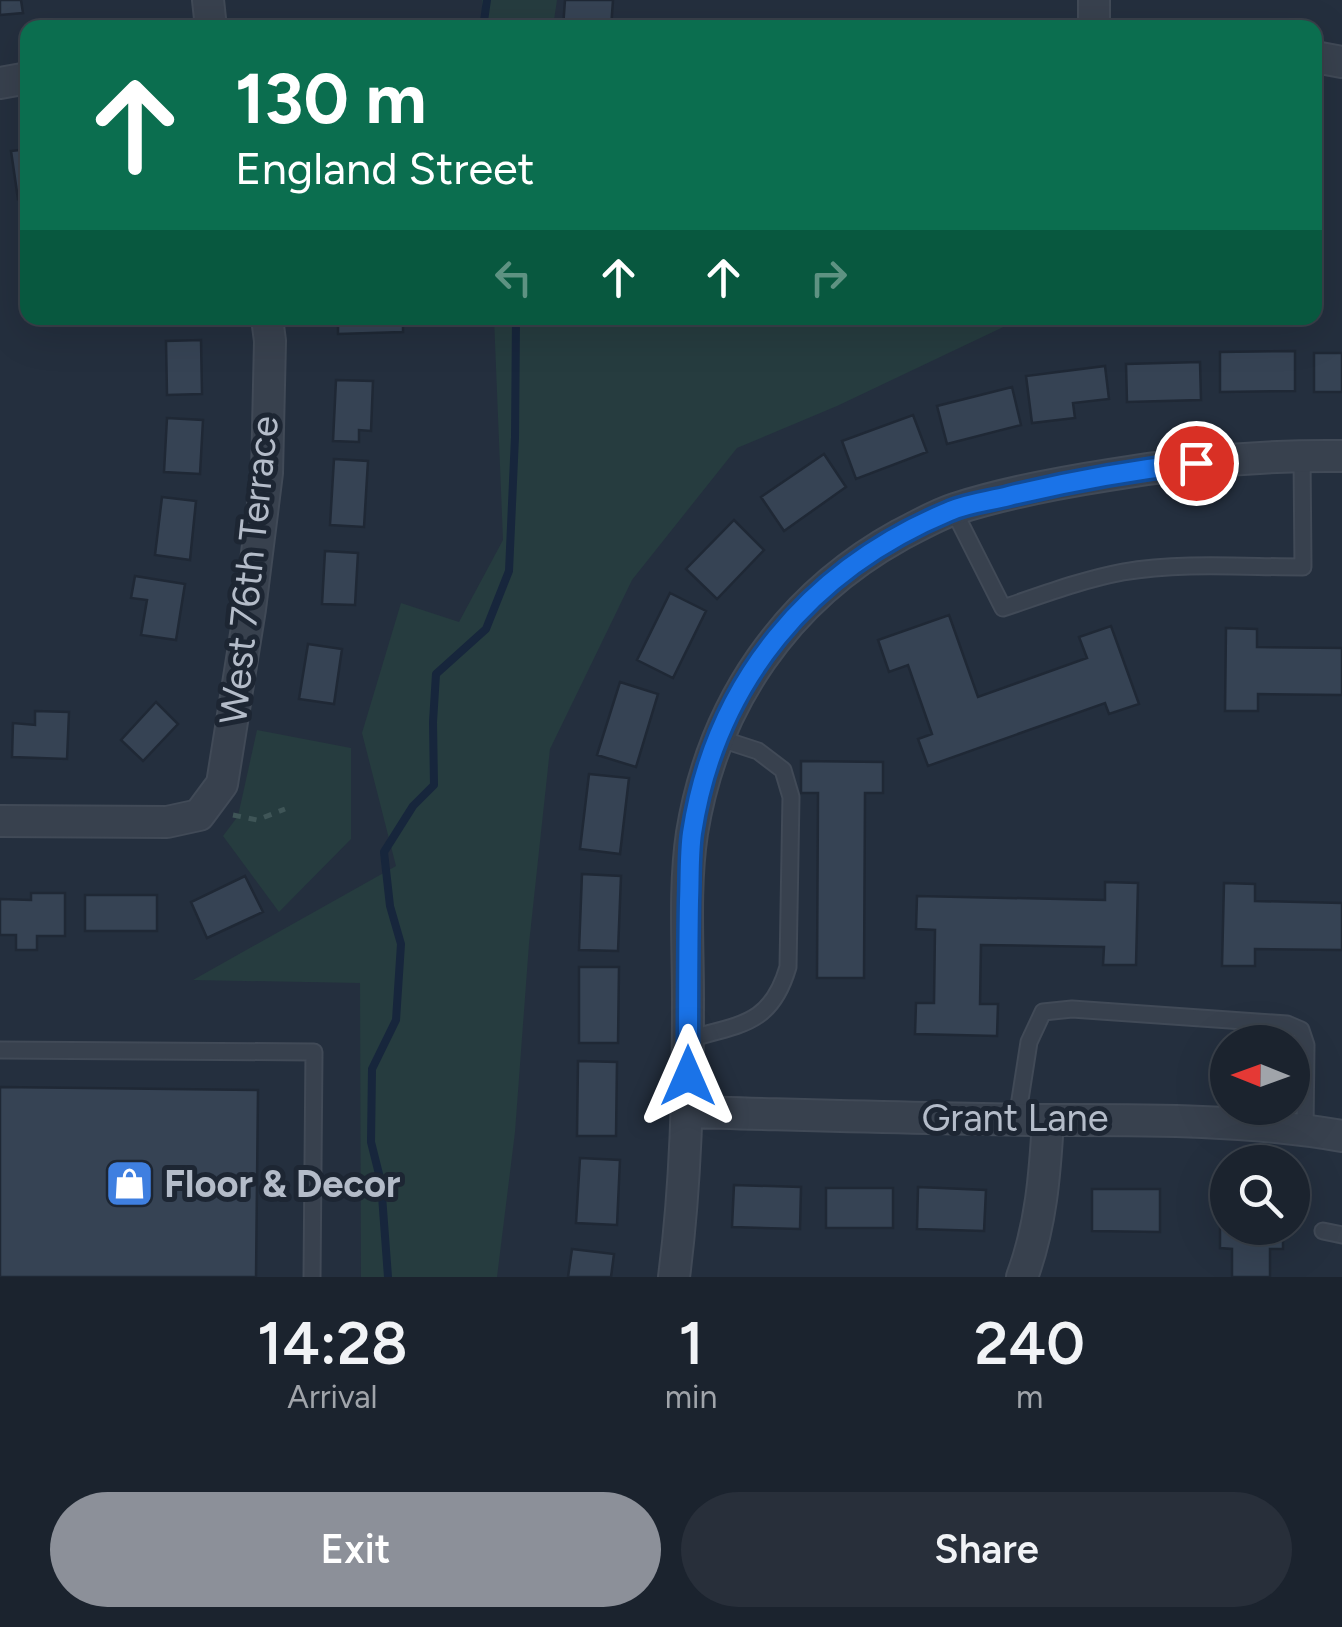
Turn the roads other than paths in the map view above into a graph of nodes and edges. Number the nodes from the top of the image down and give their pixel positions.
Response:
1 (268, 325) edge
2 (1302, 456) junction
3 (1342, 456) edge
4 (953, 509) junction
5 (718, 738) junction
6 (0, 821) edge
7 (688, 1039) junction
8 (0, 1050) edge
9 (688, 1112) junction
10 (1032, 1120) junction
11 (1305, 1130) junction
12 (1342, 1136) edge
13 (1323, 1230) dead end
14 (1342, 1235) edge
15 (312, 1277) edge
16 (674, 1277) edge
17 (1022, 1277) edge

1 - 6 street, West 76th Terrace
2 - 3 street
2 - 4 street
2 - 4 lane
4 - 5 street
5 - 7 street
5 - 7 lane
7 - 9 street
8 - 15 lane
9 - 10 street, Grant Lane
9 - 16 street
10 - 11 street, Grant Lane
10 - 11 lane
10 - 17 street
11 - 12 street, Grant Lane
13 - 14 lane

